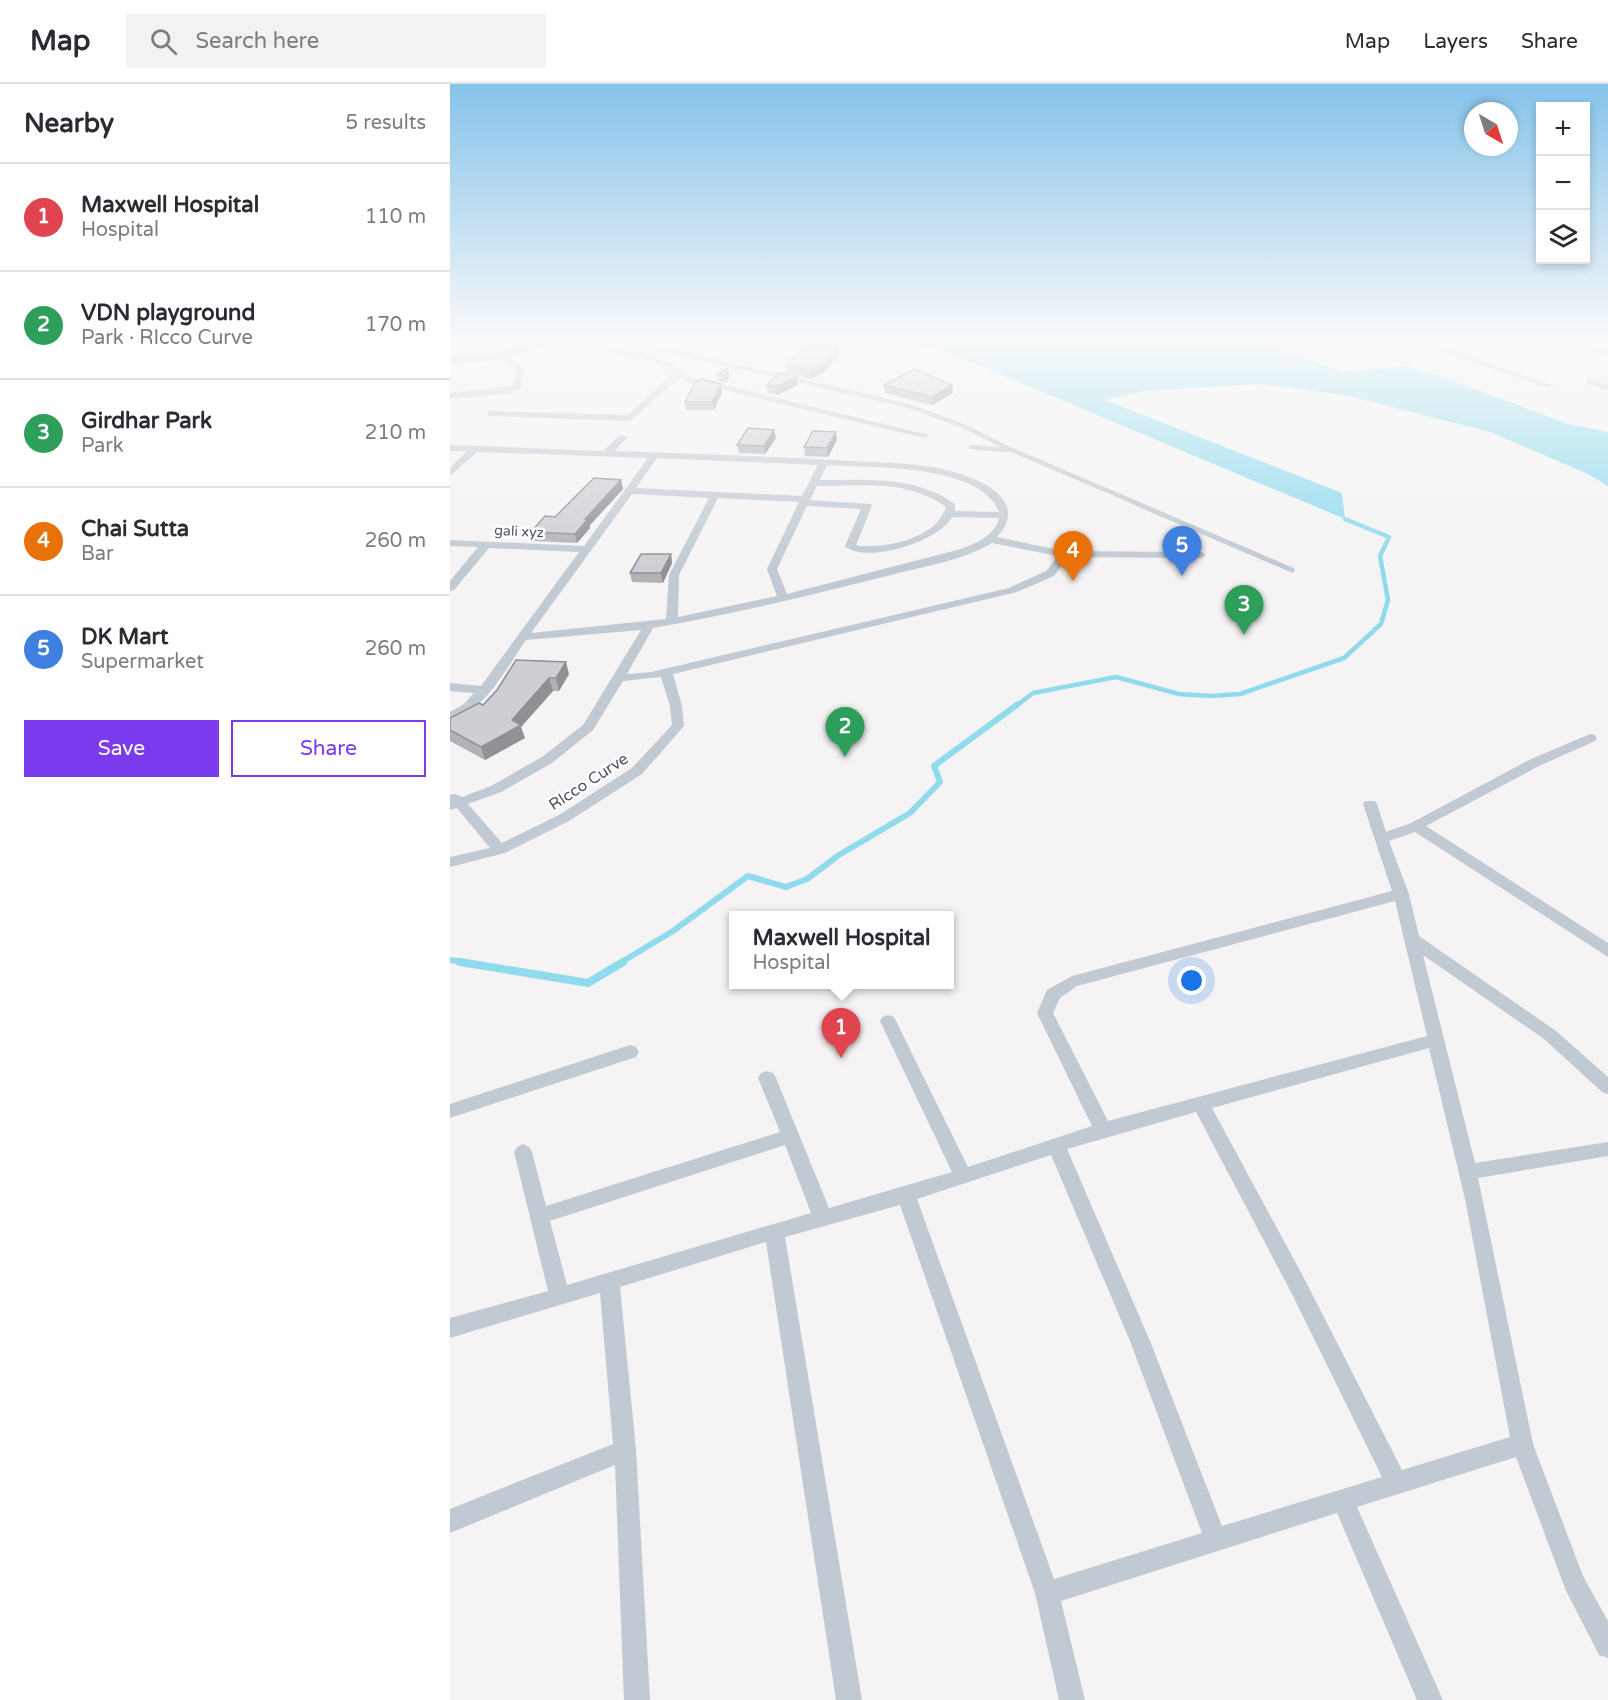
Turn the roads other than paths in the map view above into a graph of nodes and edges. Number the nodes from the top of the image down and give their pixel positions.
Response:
1 (574, 416) edge
2 (632, 416) edge
3 (846, 416) edge
4 (940, 416) edge
5 (924, 435) dead end
6 (623, 437) dead end
7 (971, 447) dead end
8 (450, 448) edge
9 (476, 448) junction
10 (1012, 450) junction
11 (606, 453) junction
12 (655, 455) junction
13 (824, 461) junction
14 (450, 473) edge
15 (814, 483) junction
16 (629, 491) junction
17 (715, 495) junction
18 (873, 495) junction
19 (805, 501) junction
20 (949, 514) junction
21 (1004, 515) junction
22 (989, 539) junction
23 (450, 543) edge
24 (486, 545) junction
25 (586, 549) junction
26 (1065, 554) junction
27 (1201, 555) dead end
28 (1292, 570) dead end
29 (450, 588) edge
30 (783, 598) junction
31 (672, 621) junction
32 (649, 625) junction
33 (522, 637) junction
34 (666, 672) junction
35 (619, 678) junction
36 (450, 687) edge
37 (484, 690) junction
38 (450, 717) edge
39 (1590, 738) dead end
40 (454, 801) edge
41 (1370, 804) dead end
42 (1416, 826) junction
43 (1381, 839) junction
44 (500, 850) junction
45 (450, 862) edge
46 (1401, 894) junction
47 (1412, 939) junction
48 (1608, 951) edge
49 (888, 1021) dead end
50 (1436, 1040) junction
51 (630, 1052) dead end
52 (767, 1078) dead end
53 (1608, 1086) edge
54 (1201, 1104) junction
55 (450, 1111) edge
56 (1103, 1130) junction
57 (790, 1136) junction
58 (1056, 1146) junction
59 (1608, 1149) edge
60 (523, 1152) dead end
61 (1468, 1172) junction
62 (963, 1176) junction
63 (906, 1195) junction
64 (539, 1216) junction
65 (823, 1218) junction
66 (774, 1231) junction
67 (609, 1282) junction
68 (560, 1297) junction
69 (450, 1328) edge
70 (1522, 1444) junction
71 (626, 1450) junction
72 (1397, 1484) junction
73 (1343, 1501) junction
74 (450, 1521) edge
75 (1216, 1540) junction
76 (1047, 1593) junction
77 (1608, 1646) edge
78 (637, 1700) edge
79 (849, 1700) edge
80 (1072, 1700) edge
81 (1430, 1700) edge

1 - 2 street
3 - 5 street
4 - 10 lane
6 - 11 street
7 - 10 lane
8 - 9 street
9 - 11 street
9 - 14 street
10 - 28 lane
11 - 12 street
12 - 13 street
12 - 16 street
13 - 15 street
13 - 21 street
15 - 18 street
15 - 19 street
16 - 17 street
16 - 25 street
17 - 19 street
17 - 31 street
18 - 19 street
18 - 20 street
18 - 20 street
19 - 30 street
20 - 21 street
21 - 22 street
22 - 26 street
22 - 30 street
23 - 24 street, gali xyz
24 - 25 street, gali xyz
24 - 29 street
25 - 33 street
26 - 27 street
26 - 34 street
30 - 31 street
31 - 32 street
32 - 33 street
32 - 35 street
33 - 37 street
34 - 35 street
34 - 44 street, RIcco Curve
35 - 40 street
36 - 37 street
37 - 38 street
39 - 42 street
40 - 44 street
41 - 43 street
42 - 43 street
42 - 48 street
43 - 46 street
44 - 45 street, RIcco Curve
46 - 47 street
46 - 56 street
47 - 50 street
47 - 53 street
49 - 62 street
50 - 54 street
50 - 61 street
51 - 55 street
52 - 57 street
54 - 56 street
54 - 72 street
56 - 58 street
57 - 64 street
57 - 65 street
58 - 62 street
58 - 75 street
59 - 61 street
60 - 64 street
61 - 70 street
62 - 63 street
63 - 65 street
63 - 76 street
64 - 68 street
65 - 66 street
66 - 67 street
66 - 79 street
67 - 68 street
67 - 71 street
68 - 69 street
70 - 72 street
70 - 77 street
71 - 74 street
71 - 78 street
72 - 73 street
73 - 75 street
73 - 81 street
75 - 76 street
76 - 80 street

